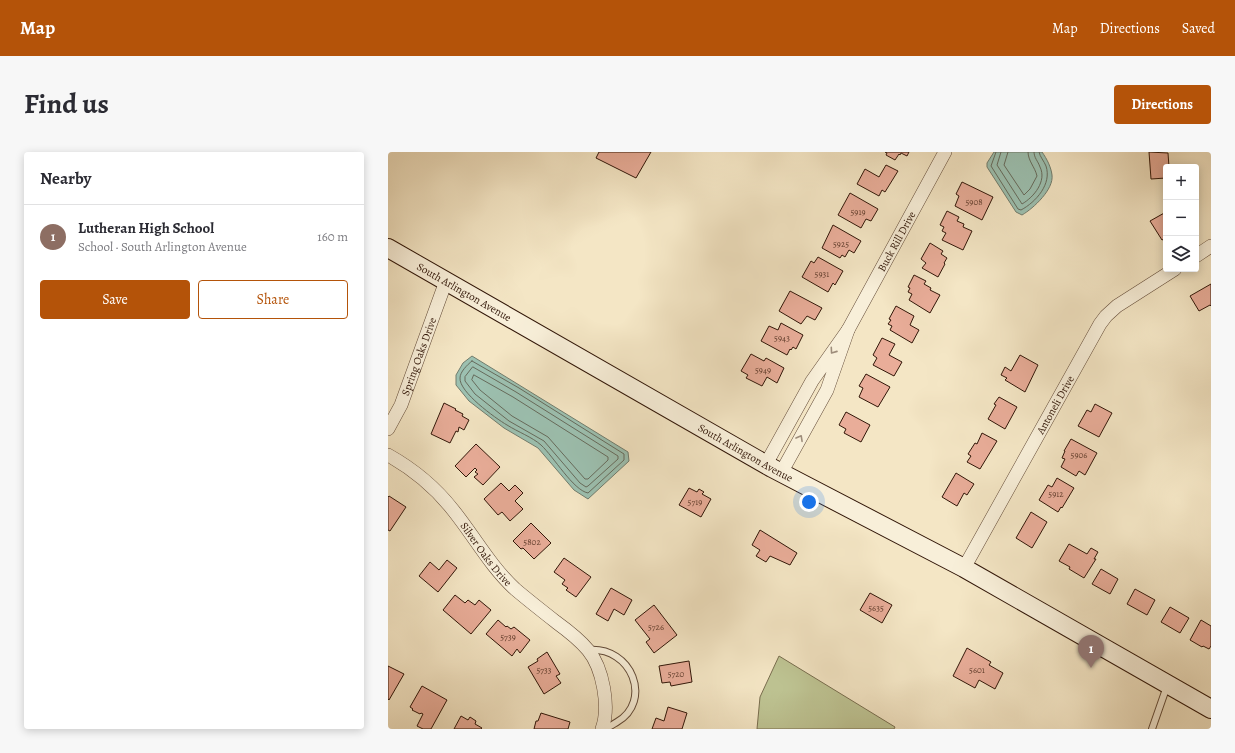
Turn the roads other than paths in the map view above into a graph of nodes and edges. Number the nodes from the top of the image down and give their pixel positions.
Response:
1 (945, 152) edge
2 (1211, 246) edge
3 (388, 248) edge
4 (1199, 254) edge
5 (1170, 272) edge
6 (446, 281) junction
7 (848, 330) junction
8 (388, 429) edge
9 (388, 455) edge
10 (774, 468) junction
11 (964, 568) junction
12 (588, 650) junction
13 (1167, 684) junction
14 (1211, 709) edge
15 (602, 729) edge
16 (1152, 729) edge

1 - 7 street, Buck Rill Drive
2 - 4 street
3 - 6 main road, South Arlington Avenue
5 - 11 street, Antoneli Drive
6 - 8 street, Spring Oaks Drive
6 - 10 main road, South Arlington Avenue
7 -> 10 street, Buck Rill Drive
10 -> 7 street, Buck Rill Drive
9 - 12 street, Silver Oaks Drive
10 - 11 main road, South Arlington Avenue
11 - 13 main road, South Arlington Avenue
12 - 15 street, Silver Oaks Drive
12 - 15 lane, Silver Oaks Drive
13 - 14 main road, South Arlington Avenue
13 - 16 lane

